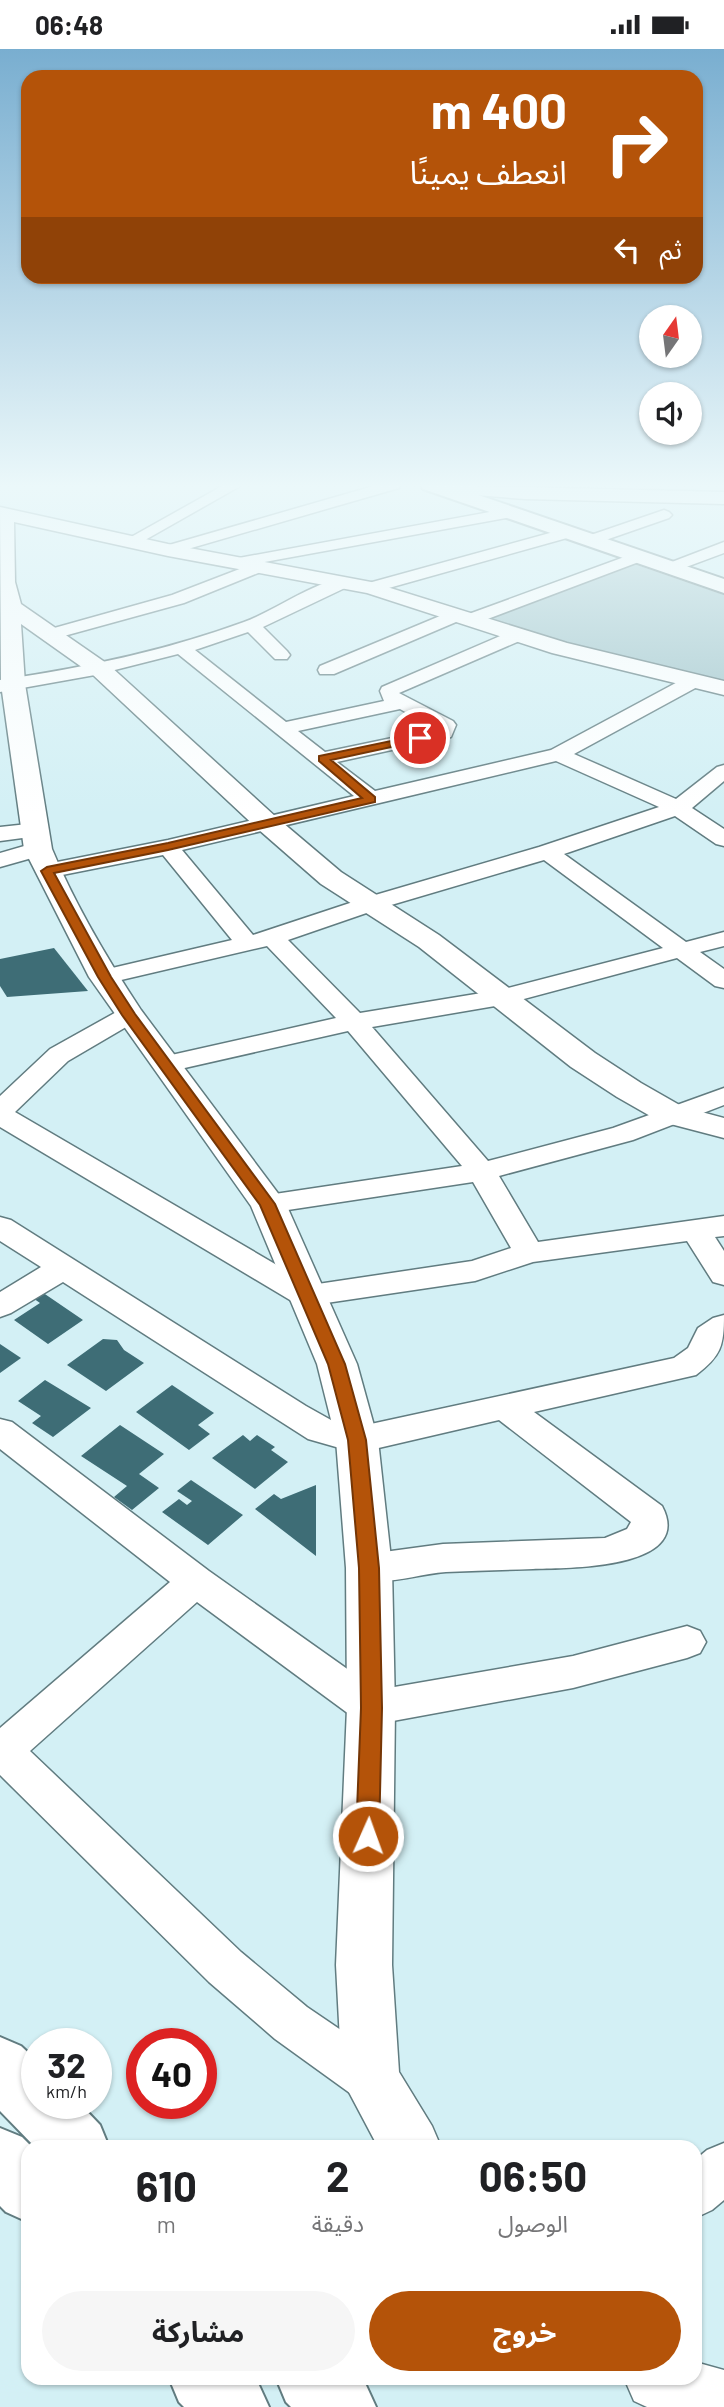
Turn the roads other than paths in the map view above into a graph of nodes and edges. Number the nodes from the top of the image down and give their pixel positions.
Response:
1 (5, 595) edge
2 (10, 595) edge
3 (187, 595) edge
4 (315, 595) edge
5 (394, 595) edge
6 (528, 595) edge
7 (464, 617) junction
8 (251, 625) junction
9 (53, 634) junction
10 (518, 635) junction
11 (181, 648) junction
12 (281, 655) dead end
13 (101, 670) junction
14 (327, 670) dead end
15 (692, 682) junction
16 (6, 685) edge
17 (724, 688) edge
18 (400, 703) junction
19 (282, 729) junction
20 (558, 754) junction
21 (323, 759) junction
22 (724, 771) edge
23 (371, 799) junction
24 (678, 808) junction
25 (267, 823) junction
26 (724, 839) edge
27 (30, 846) edge
28 (168, 847) junction
29 (547, 852) junction
30 (0, 859) edge
31 (373, 903) junction
32 (724, 939) edge
33 (260, 941) junction
34 (683, 950) junction
35 (104, 977) junction
36 (724, 981) edge
37 (501, 997) junction
38 (129, 1015) junction
39 (354, 1022) junction
40 (167, 1064) junction
41 (724, 1096) edge
42 (0, 1113) edge
43 (671, 1114) junction
44 (724, 1128) edge
45 (482, 1172) junction
46 (268, 1204) junction
47 (0, 1227) edge
48 (710, 1229) edge
49 (529, 1253) junction
50 (63, 1268) junction
51 (724, 1275) edge
52 (306, 1296) junction
53 (0, 1306) edge
54 (724, 1326) edge
55 (504, 1407) junction
56 (0, 1431) edge
57 (357, 1440) junction
58 (369, 1568) junction
59 (196, 1581) junction
60 (687, 1642) dead end
61 (371, 1708) junction
62 (1, 1750) edge
63 (0, 2067) edge
64 (370, 2080) junction
65 (71, 2140) edge
66 (407, 2140) edge
67 (0, 2159) edge
68 (724, 2167) edge
69 (21, 2182) edge
70 (702, 2187) edge
71 (210, 2385) edge
72 (317, 2385) edge
73 (672, 2385) edge
74 (724, 2403) edge
75 (234, 2407) edge
76 (341, 2407) edge

1 - 16 street
2 - 9 street
3 - 9 street
4 - 8 street
5 - 7 street
6 - 7 street
7 - 10 street
7 - 14 street
8 - 11 street
8 - 12 street
9 - 13 street
10 - 15 street
10 - 18 street
11 - 13 street
11 - 19 street
13 - 16 street
13 - 25 street
15 - 17 street
15 - 20 street
16 - 27 street
18 - 19 street
18 - 21 street
19 - 21 street
20 - 23 street
20 - 24 street
21 - 23 street
22 - 24 street
23 - 25 street
24 - 26 street
24 - 29 street
25 - 28 street
25 - 31 street
27 - 28 street
27 - 30 street
27 - 35 street
28 - 33 street
29 - 31 street
29 - 34 street
31 - 33 street
31 - 37 street
32 - 34 street
33 - 35 street
33 - 39 street
34 - 36 street
34 - 37 street
35 - 38 street
37 - 39 street
37 - 43 street
38 - 40 street
38 - 42 street
39 - 40 street
39 - 45 street
40 - 46 street
41 - 43 street
42 - 52 street
43 - 44 street
43 - 45 street
45 - 46 street
45 - 49 street
46 - 52 street
47 - 50 street
48 - 49 street
48 - 51 street
49 - 52 street
50 - 53 street
50 - 57 street
52 - 57 street
54 - 55 street
55 - 57 street
55 - 58 street
56 - 59 street
57 - 58 street
58 - 61 street
59 - 61 street
59 - 62 street
60 - 61 street
61 - 64 street
62 - 64 street
63 - 65 main road
64 - 66 street
67 - 69 main road
68 - 70 street
71 - 75 main road
72 - 76 main road
73 - 74 street

